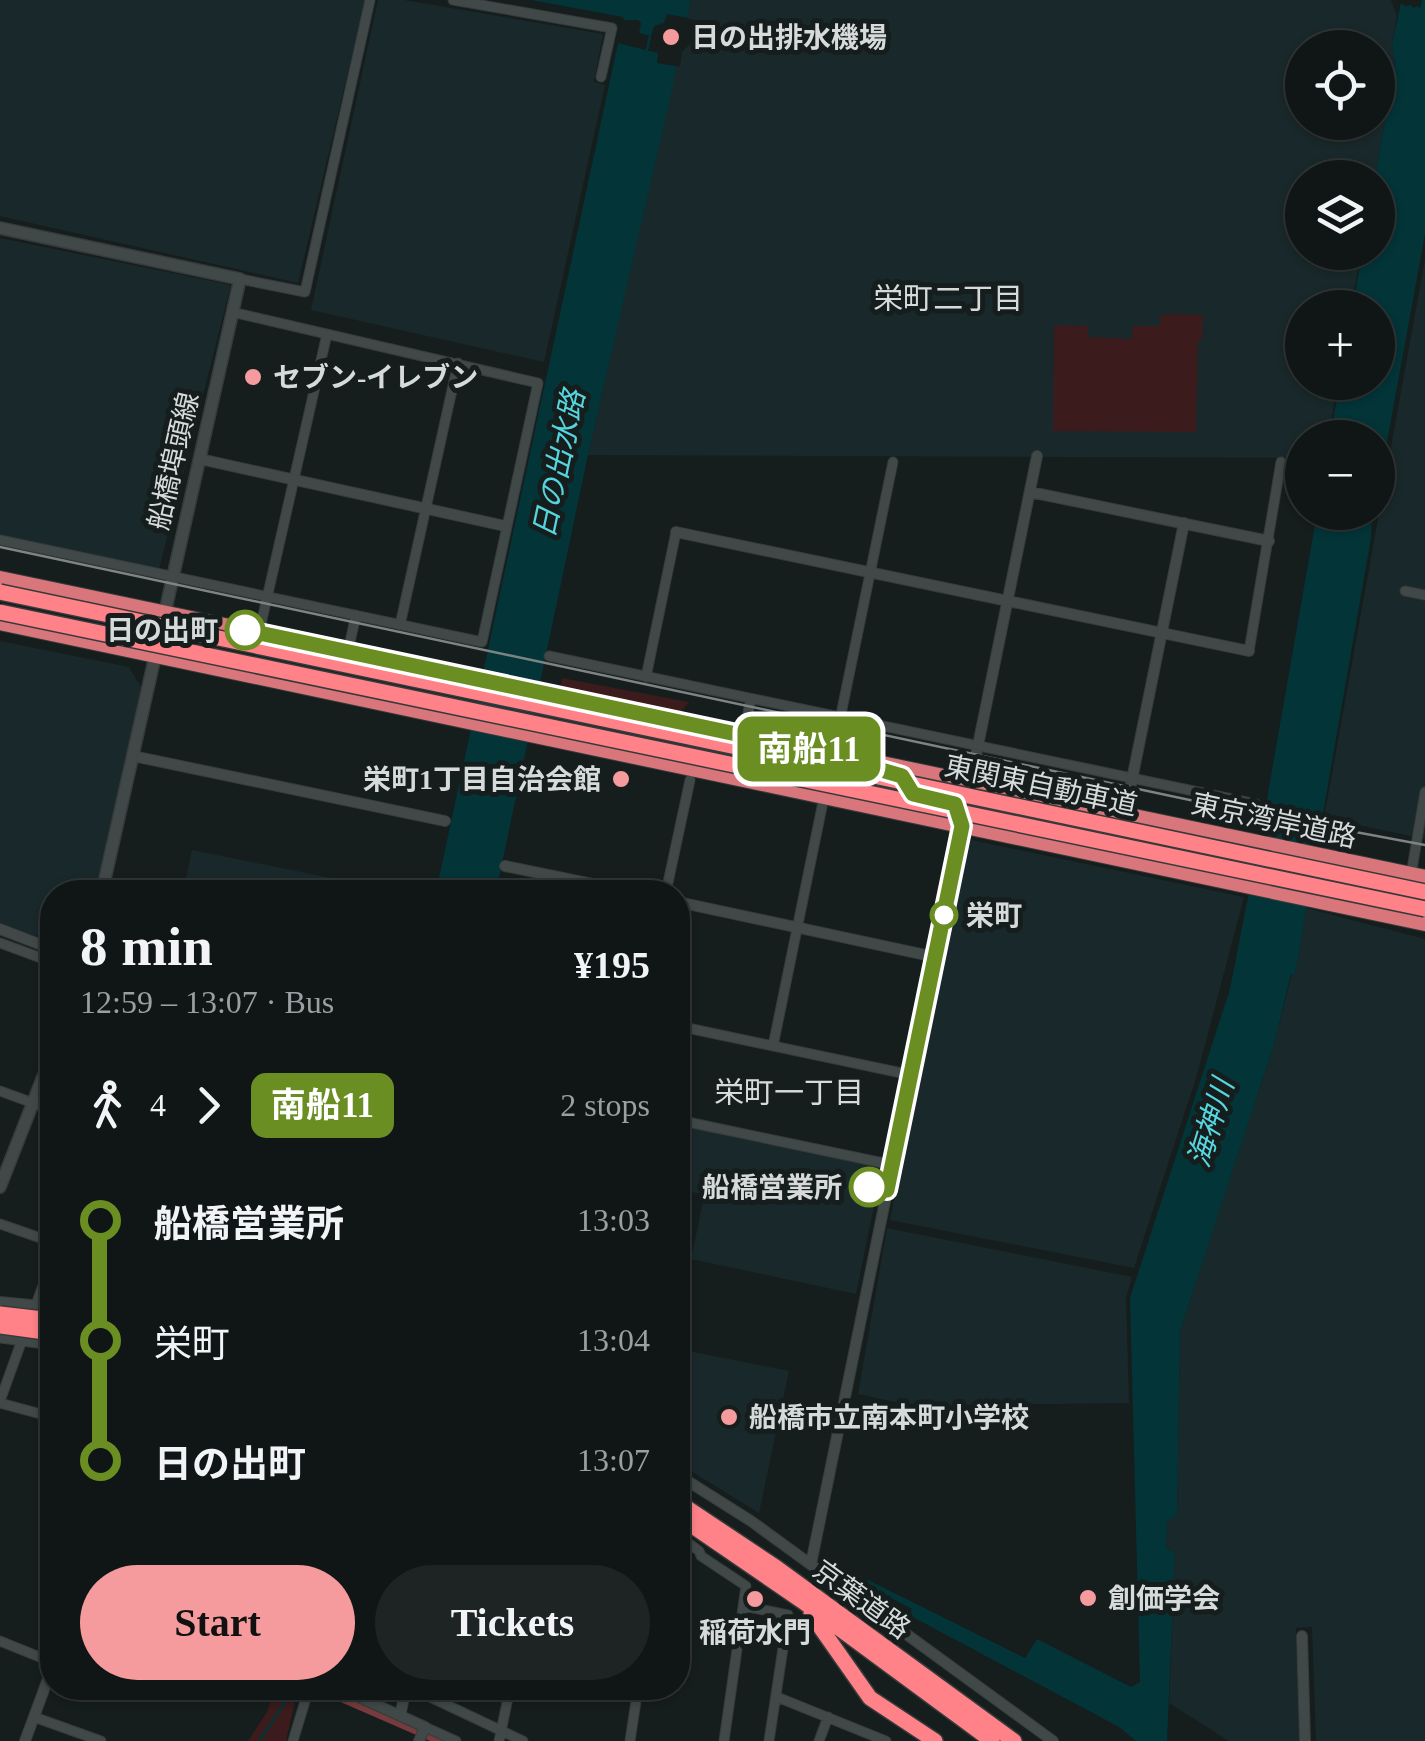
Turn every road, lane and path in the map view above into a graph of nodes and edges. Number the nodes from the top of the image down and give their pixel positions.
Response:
1 (370, 0) edge
2 (453, 0) edge
3 (601, 78) dead end
4 (0, 228) edge
5 (240, 279) junction
6 (232, 312) junction
7 (327, 334) junction
8 (458, 363) junction
9 (1037, 456) dead end
10 (200, 458) junction
11 (893, 462) dead end
12 (1282, 462) dead end
13 (294, 479) junction
14 (1030, 492) junction
15 (426, 509) junction
16 (1184, 523) junction
17 (505, 526) junction
18 (676, 532) joint
19 (0, 540) edge
20 (1269, 541) junction
21 (870, 573) junction
22 (172, 576) junction
23 (0, 578) edge
24 (1405, 591) dead end
25 (0, 592) edge
26 (1425, 595) edge
27 (267, 597) junction
28 (1008, 602) junction
29 (0, 612) edge
30 (164, 612) junction
31 (356, 615) junction
32 (0, 622) edge
33 (400, 625) junction
34 (259, 633) junction
35 (1161, 633) junction
36 (348, 651) junction
37 (1249, 651) joint
38 (154, 655) junction
39 (549, 656) dead end
40 (646, 676) junction
41 (751, 699) junction
42 (795, 708) junction
43 (840, 718) junction
44 (743, 736) junction
45 (788, 745) junction
46 (978, 747) junction
47 (832, 754) junction
48 (133, 756) junction
49 (850, 758) junction
50 (1132, 779) junction
51 (690, 780) dead end
52 (970, 782) junction
53 (1425, 792) edge
54 (824, 797) junction
55 (1256, 804) dead end
56 (1125, 814) junction
57 (444, 821) dead end
58 (962, 826) junction
59 (1106, 857) junction
60 (505, 866) dead end
61 (105, 880) edge
62 (573, 880) edge
63 (669, 880) edge
64 (1421, 880) edge
65 (690, 905) edge
66 (1425, 908) edge
67 (797, 928) junction
68 (1425, 928) edge
69 (0, 930) edge
70 (0, 943) edge
71 (40, 945) edge
72 (935, 957) junction
73 (40, 958) edge
74 (690, 1029) edge
75 (772, 1046) junction
76 (911, 1075) junction
77 (40, 1086) edge
78 (0, 1091) edge
79 (33, 1104) junction
80 (40, 1106) edge
81 (690, 1123) edge
82 (892, 1165) junction
83 (0, 1187) edge
84 (0, 1224) edge
85 (40, 1238) edge
86 (40, 1294) edge
87 (0, 1302) edge
88 (36, 1305) junction
89 (40, 1306) edge
90 (0, 1314) edge
91 (40, 1319) edge
92 (0, 1326) edge
93 (40, 1331) edge
94 (0, 1338) edge
95 (22, 1340) junction
96 (40, 1343) edge
97 (0, 1402) edge
98 (40, 1414) edge
99 (690, 1483) edge
100 (690, 1510) edge
101 (690, 1524) edge
102 (690, 1544) edge
103 (811, 1564) junction
104 (802, 1601) junction
105 (744, 1606) junction
106 (1302, 1636) dead end
107 (0, 1642) edge
108 (40, 1660) edge
109 (777, 1697) junction
110 (40, 1700) edge
111 (306, 1700) edge
112 (365, 1700) edge
113 (405, 1700) edge
114 (432, 1700) edge
115 (508, 1700) edge
116 (636, 1700) edge
117 (400, 1716) junction
118 (34, 1717) junction
119 (828, 1718) junction
120 (425, 1727) junction
121 (500, 1736) edge
122 (25, 1741) edge
123 (101, 1741) edge
124 (294, 1741) edge
125 (419, 1741) edge
126 (456, 1741) edge
127 (523, 1741) edge
128 (630, 1741) edge
129 (724, 1741) edge
130 (770, 1741) edge
131 (819, 1741) edge
132 (886, 1741) edge
133 (935, 1741) edge
134 (992, 1741) edge
135 (1014, 1741) edge
136 (1053, 1741) edge
137 (1305, 1741) edge

1 - 5 street
2 - 3 street
4 - 5 main road
5 - 6 main road, 船橋埠頭線
6 - 7 street
6 - 10 main road, 船橋埠頭線
7 - 8 street
7 - 13 street
8 - 15 street
8 - 17 street
9 - 14 street
10 - 13 street
10 - 22 main road, 船橋埠頭線
11 - 21 street
12 - 20 street
13 - 15 street
13 - 27 street
14 - 16 street
14 - 28 street
15 - 17 street
15 - 33 street
16 - 20 street
16 - 35 street
17 - 33 street
18 - 21 street
18 - 40 street
19 - 22 street
20 - 37 street
21 - 28 street
21 - 43 street
22 - 27 street
22 - 30 main road, 船橋埠頭線
23 - 30 highway, 東京湾岸道路
24 - 26 street
25 - 64 highway, 東関東自動車道, bridge
27 - 31 street
27 - 34 street
28 - 35 street
28 - 46 street
29 - 66 highway, 東関東自動車道, bridge
30 - 34 highway, 東京湾岸道路
30 - 38 main road, 船橋埠頭線
31 - 33 street
31 - 36 street
32 - 38 highway
34 - 36 highway, 東京湾岸道路
35 - 37 street
35 - 50 street
36 - 44 highway, 東京湾岸道路
38 - 48 main road, 船橋埠頭線
38 - 54 highway
39 - 40 street
40 - 41 street
41 - 42 street
41 - 44 street
42 - 43 street
42 - 45 street
43 - 46 street
43 - 47 street
44 - 45 highway, 東京湾岸道路
45 - 47 highway, 東京湾岸道路
46 - 50 street
46 - 52 street
47 - 49 highway, 東京湾岸道路
48 - 57 street
48 - 61 main road, 船橋埠頭線
49 - 52 highway, 東京湾岸道路
49 - 58 highway
50 - 55 street
50 - 56 street
51 - 63 street
52 - 56 highway, 東京湾岸道路
52 - 58 street
52 - 59 highway
53 - 64 street
54 - 58 highway
54 - 67 street
56 - 64 highway, 東京湾岸道路
58 - 59 highway
58 - 72 street
59 - 68 highway
60 - 62 street
65 - 67 street
67 - 72 street
67 - 75 street
69 - 71 street
70 - 73 street
72 - 76 street
74 - 75 street
75 - 76 street
76 - 82 street
77 - 79 main road
78 - 79 street
79 - 80 street
79 - 83 main road
81 - 82 street
82 - 103 street
84 - 85 street
86 - 88 street
87 - 88 street
88 - 89 street
88 - 95 street
90 - 91 highway, bridge
92 - 93 highway, bridge
94 - 95 street
95 - 96 street
95 - 97 street
97 - 98 street
99 - 103 street
100 - 135 highway, 京葉道路
101 - 104 highway, 京葉道路
102 - 105 street
103 - 136 street
104 - 133 highway
104 - 134 highway, 京葉道路
105 - 109 street
105 - 129 street
106 - 137 street
107 - 108 street
109 - 119 street
109 - 130 street
110 - 118 street
111 - 124 street
112 - 117 street
113 - 117 street
114 - 121 street
115 - 121 street
116 - 128 street
117 - 120 street
118 - 122 street
118 - 123 street
119 - 131 street
119 - 132 street
120 - 125 street
120 - 126 street
121 - 127 street

